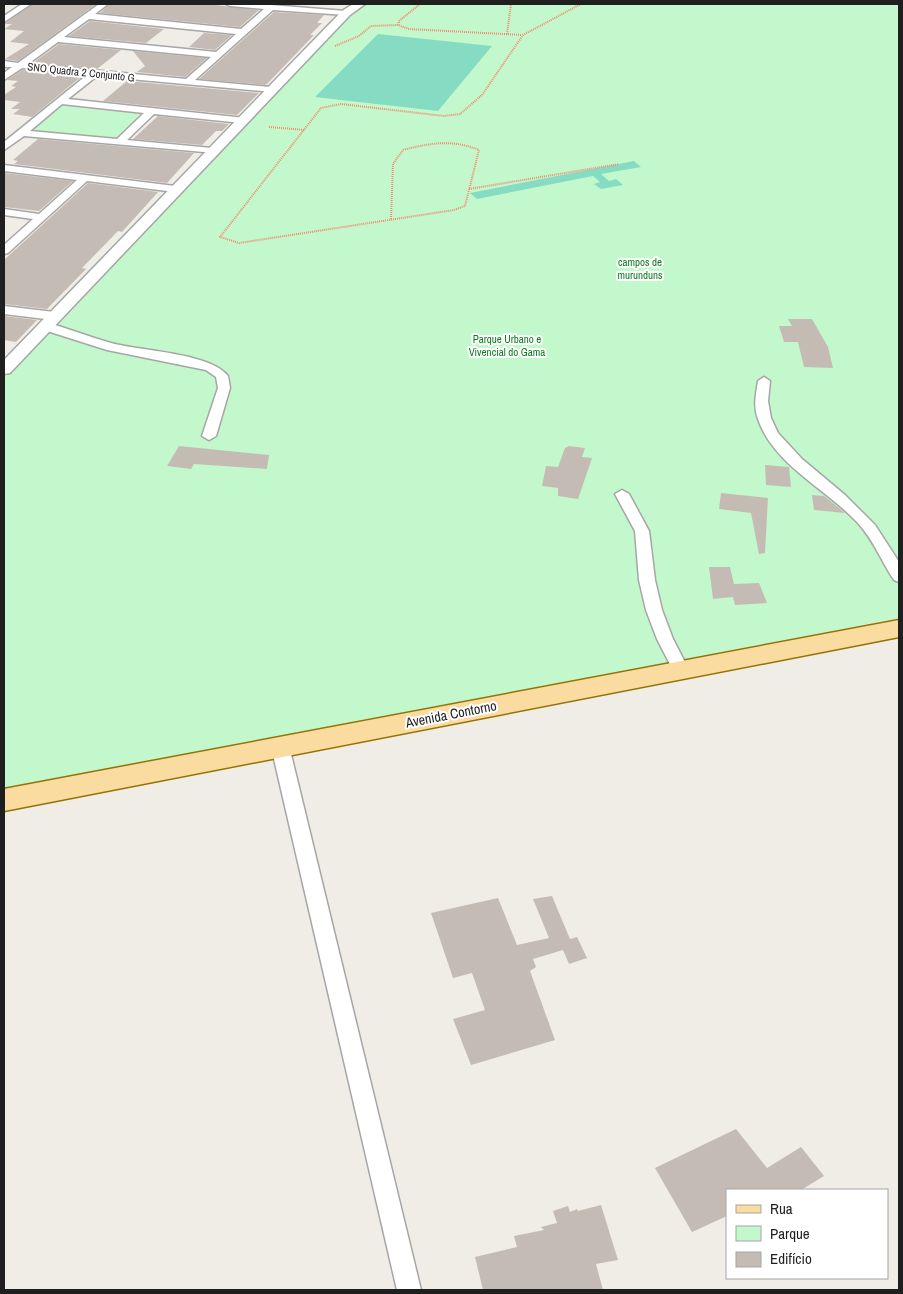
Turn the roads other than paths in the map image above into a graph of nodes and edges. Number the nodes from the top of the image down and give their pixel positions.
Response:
1 (27, 4) edge
2 (104, 4) edge
3 (230, 4) edge
4 (296, 4) edge
5 (360, 4) edge
6 (271, 7) junction
7 (4, 8) edge
8 (18, 10) junction
9 (305, 10) junction
10 (346, 13) junction
11 (87, 16) junction
12 (4, 20) edge
13 (171, 24) junction
14 (243, 32) junction
15 (57, 39) junction
16 (152, 41) junction
17 (219, 55) junction
18 (4, 64) edge
19 (19, 66) junction
20 (95, 73) junction
21 (4, 77) edge
22 (188, 82) junction
23 (270, 90) junction
24 (60, 101) junction
25 (151, 111) junction
26 (242, 120) junction
27 (23, 133) junction
28 (120, 142) junction
29 (4, 147) edge
30 (212, 151) junction
31 (4, 168) edge
32 (86, 177) junction
33 (175, 189) junction
34 (4, 212) edge
35 (41, 217) junction
36 (4, 251) edge
37 (4, 310) edge
38 (50, 321) junction
39 (4, 368) edge
40 (764, 382) dead end
41 (209, 436) dead end
42 (622, 494) dead end
43 (899, 577) edge
44 (899, 628) edge
45 (681, 670) junction
46 (280, 746) junction
47 (4, 800) edge
48 (409, 1290) edge

1 - 8 street
2 - 11 street, SNO Quadra 2 Conjunto G
3 - 6 street
4 - 9 street
5 - 10 street
6 - 9 street
6 - 14 street
7 - 8 street
8 - 12 street
9 - 10 street
10 - 23 street
11 - 13 street
11 - 15 street, SNO Quadra 2 Conjunto G
13 - 14 street
13 - 16 street
14 - 17 street
15 - 16 street
15 - 19 street, SNO Quadra 2 Conjunto G
16 - 17 street
17 - 22 street
18 - 19 street
19 - 20 street, SNO Quadra 2 Conjunto G
19 - 21 street
20 - 22 street, SNO Quadra 2 Conjunto G
20 - 24 street
22 - 23 street, SNO Quadra 2 Conjunto G
23 - 26 street
24 - 25 street
24 - 27 street
25 - 26 street
25 - 28 street
26 - 30 street
27 - 28 street
27 - 29 street
28 - 30 street
30 - 33 street
31 - 32 street
32 - 33 street
32 - 35 street
33 - 38 street
34 - 35 street
35 - 36 street
37 - 38 street
38 - 39 street
38 - 41 street
40 - 43 street
42 - 45 street
44 - 45 main road, Avenida Contorno
45 - 46 main road, Avenida Contorno
46 - 47 main road, Avenida Contorno
46 - 48 street

